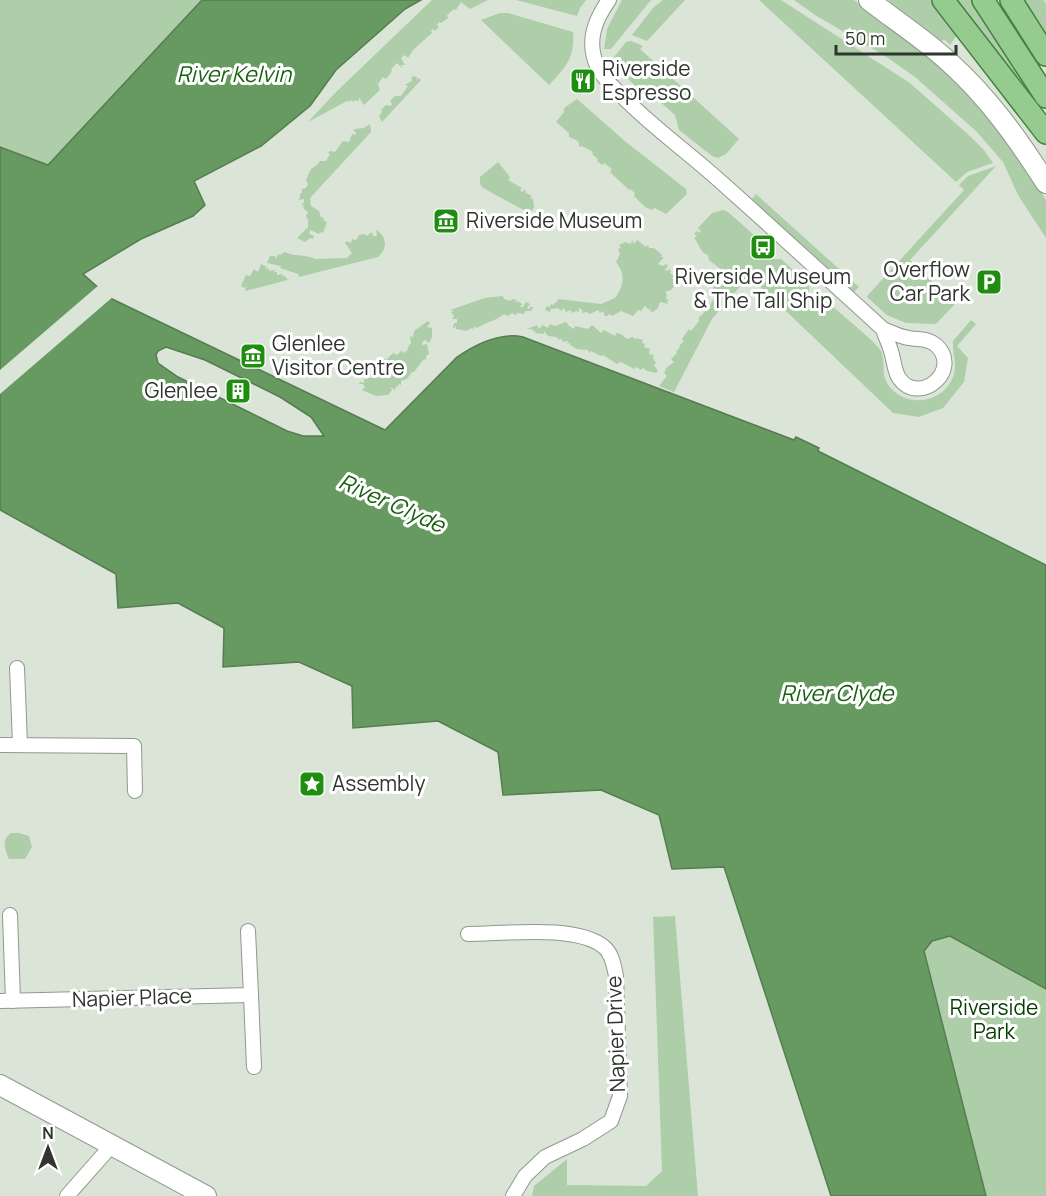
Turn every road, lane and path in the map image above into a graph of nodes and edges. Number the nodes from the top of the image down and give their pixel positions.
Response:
1 (609, 0) edge
2 (869, 0) edge
3 (943, 0) edge
4 (983, 0) edge
5 (1011, 0) edge
6 (1046, 55) edge
7 (1046, 97) edge
8 (1046, 133) edge
9 (1046, 183) edge
10 (883, 329) junction
11 (17, 668) dead end
12 (20, 744) junction
13 (0, 745) edge
14 (135, 791) dead end
15 (10, 915) dead end
16 (248, 931) dead end
17 (468, 934) dead end
18 (251, 995) junction
19 (7, 1001) edge
20 (254, 1067) dead end
21 (0, 1085) edge
22 (112, 1145) junction
23 (173, 1188) edge
24 (66, 1196) edge
25 (206, 1196) edge
26 (513, 1196) edge

1 - 10 street
2 - 9 street
3 - 8 main road
4 - 7 main road
5 - 6 main road
10 - 10 street
11 - 12 street
12 - 13 street
12 - 14 street
15 - 19 street, Napier Place
16 - 18 street
17 - 26 street, Napier Drive
18 - 19 street, Napier Place
18 - 20 street
21 - 22 street
22 - 23 street
22 - 24 street
23 - 25 street

